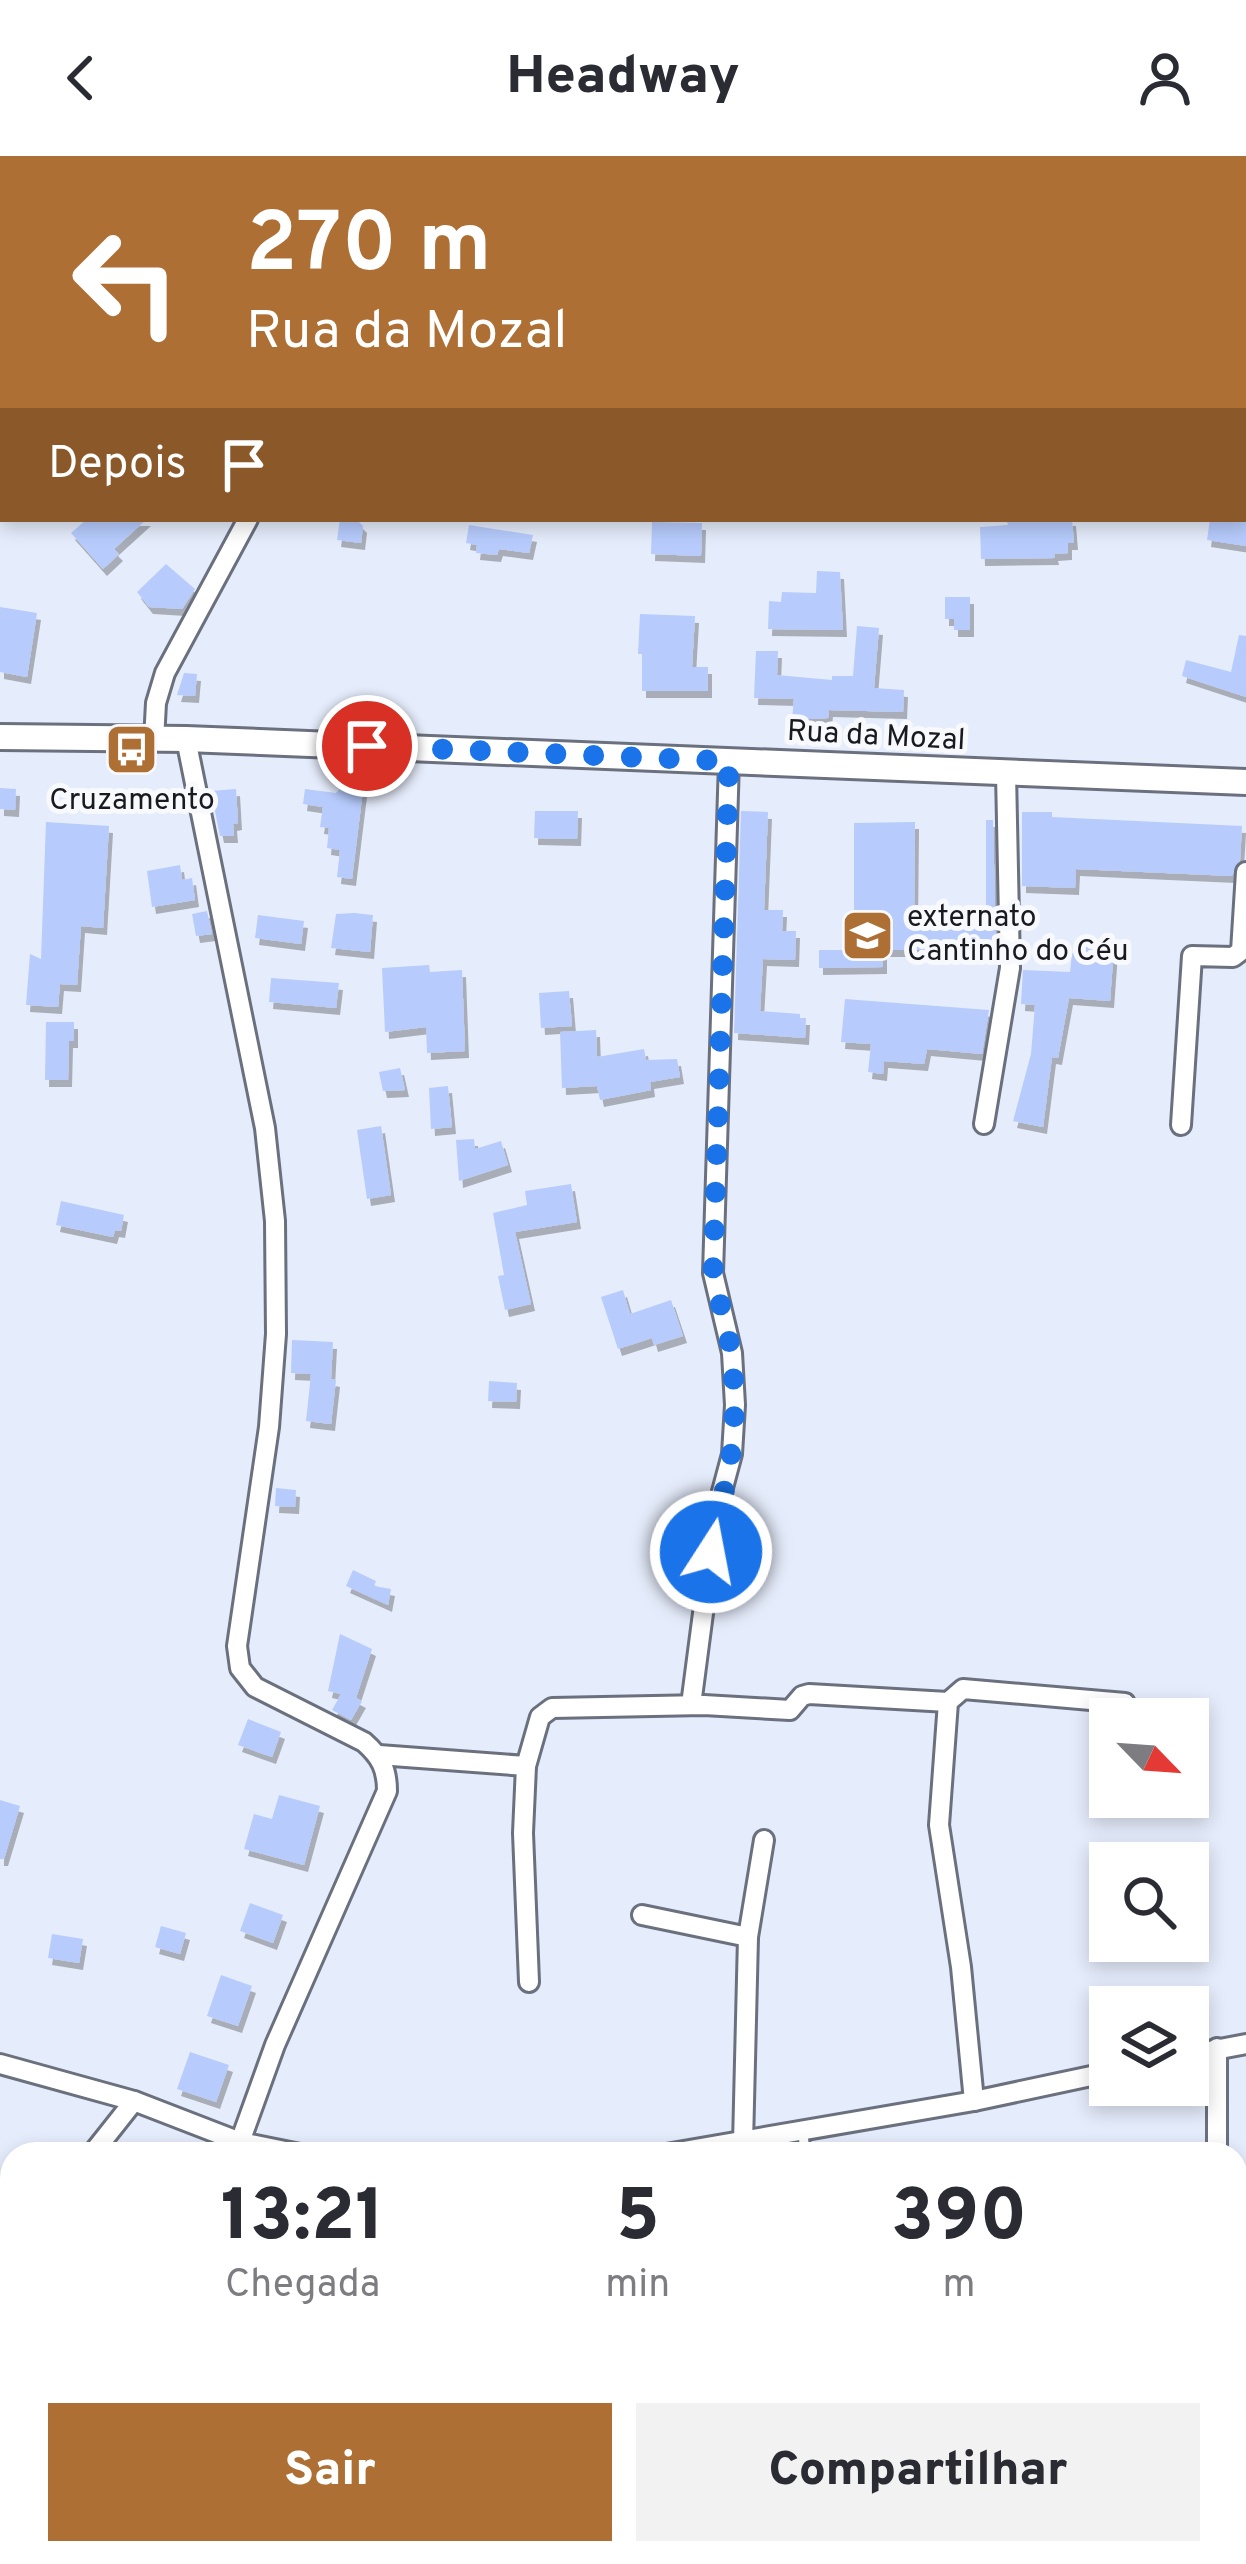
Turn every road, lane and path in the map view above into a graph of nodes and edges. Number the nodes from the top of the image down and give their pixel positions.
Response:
1 (246, 522) edge
2 (0, 736) edge
3 (186, 739) junction
4 (154, 740) junction
5 (729, 761) junction
6 (1006, 773) junction
7 (1246, 782) edge
8 (1246, 872) edge
9 (984, 1124) dead end
10 (1181, 1125) dead end
11 (1089, 1700) edge
12 (948, 1702) junction
13 (691, 1705) junction
14 (379, 1755) junction
15 (526, 1766) junction
16 (764, 1840) dead end
17 (642, 1915) dead end
18 (748, 1937) junction
19 (529, 1982) dead end
20 (1246, 2044) edge
21 (1217, 2048) junction
22 (1209, 2050) edge
23 (0, 2064) edge
24 (1089, 2076) edge
25 (134, 2101) junction
26 (974, 2101) junction
27 (803, 2133) junction
28 (240, 2141) junction
29 (102, 2142) edge
30 (245, 2142) edge
31 (743, 2142) edge
32 (754, 2142) edge
33 (804, 2142) edge
34 (1216, 2142) edge

1 - 4 street
2 - 4 main road, Rua da Mozal
3 - 4 main road, Rua da Mozal
3 - 5 main road, Rua da Mozal
3 - 14 street
5 - 6 main road, Rua da Mozal
5 - 13 street
6 - 7 main road, Rua da Mozal
6 - 9 street
8 - 10 street
11 - 12 street
12 - 13 street
12 - 26 street
13 - 15 street
14 - 15 street
14 - 28 street
15 - 19 street
16 - 18 street
17 - 18 street
18 - 31 street
20 - 21 street
21 - 22 street
21 - 34 street
23 - 25 street
24 - 26 street
25 - 28 street
25 - 29 street
26 - 27 street
27 - 32 street
27 - 33 lane
28 - 30 street

